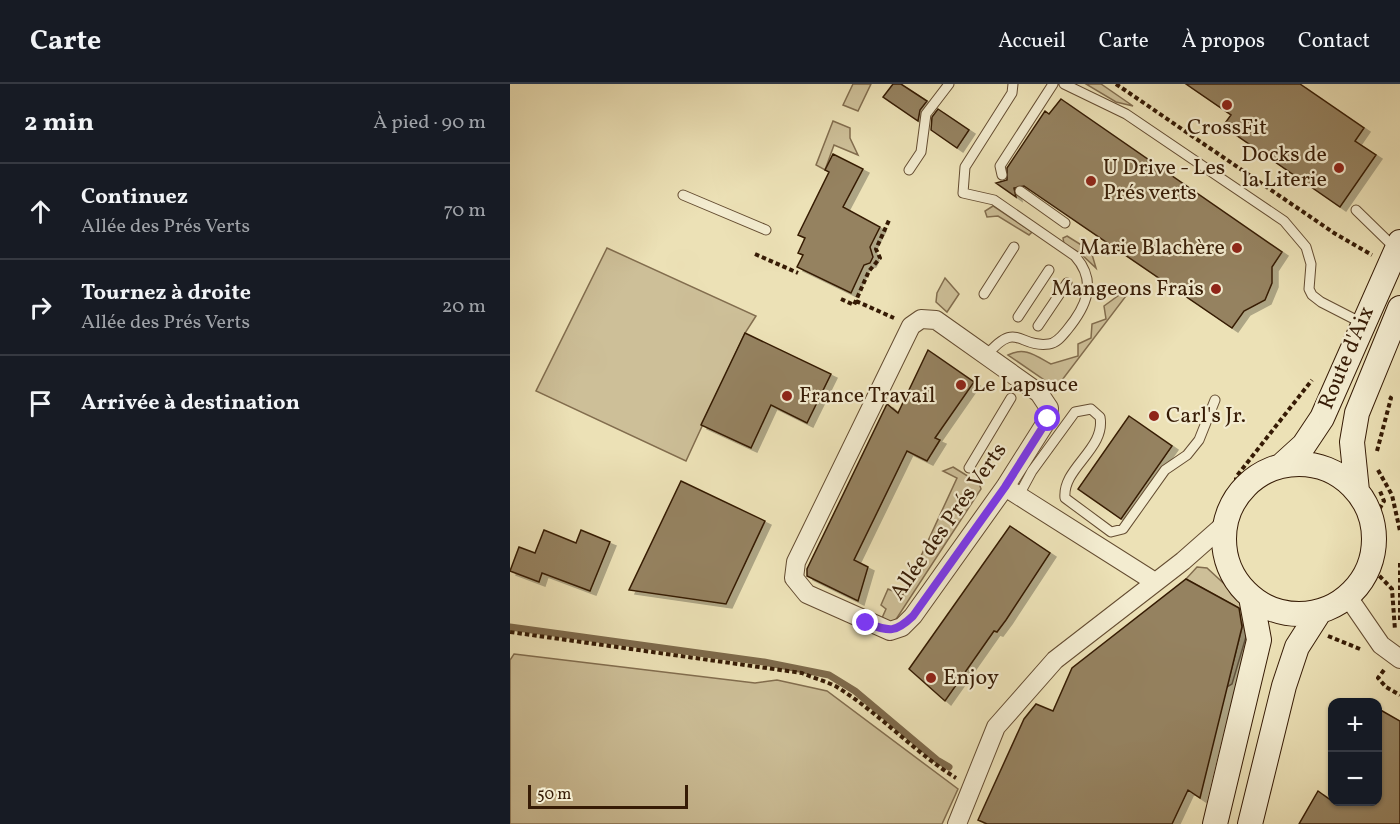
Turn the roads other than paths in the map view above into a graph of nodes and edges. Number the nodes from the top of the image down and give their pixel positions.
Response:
1 (949, 84) edge
2 (1012, 84) edge
3 (1053, 84) edge
4 (1064, 84) edge
5 (909, 170) dead end
6 (1002, 175) dead end
7 (1020, 191) dead end
8 (683, 195) dead end
9 (1356, 210) dead end
10 (1065, 223) dead end
11 (766, 230) dead end
12 (1014, 247) dead end
13 (1395, 252) edge
14 (1049, 270) dead end
15 (1067, 283) dead end
16 (984, 294) dead end
17 (1400, 308) edge
18 (1018, 317) dead end
19 (1362, 323) junction
20 (1038, 326) dead end
21 (986, 356) junction
22 (1011, 398) dead end
23 (1215, 400) dead end
24 (1282, 465) junction
25 (969, 468) dead end
26 (1012, 491) junction
27 (1357, 491) junction
28 (1225, 524) junction
29 (1155, 582) junction
30 (1251, 597) junction
31 (1348, 597) junction
32 (1315, 620) junction
33 (1400, 659) edge
34 (957, 824) edge
35 (1215, 824) edge
36 (1250, 824) edge

1 - 5 lane
2 - 21 lane
3 - 6 lane
4 - 19 lane
7 - 10 lane
8 - 11 lane
9 - 13 lane
12 - 16 lane
13 - 19 main road, Route d'Aix
14 - 18 lane
15 - 20 lane
17 - 27 main road, Route d'Aix
19 - 24 main road, Route d'Aix
21 - 26 street, Allée des Prés Verts
21 - 26 street, Allée des Prés Verts
22 - 25 lane
23 - 26 lane
24 - 27 main road
24 - 28 main road
26 - 29 street
27 - 31 main road
28 - 29 street
28 - 30 main road
29 - 34 street
30 - 32 main road
30 - 35 main road
31 - 32 main road
31 - 33 street
32 - 36 main road

